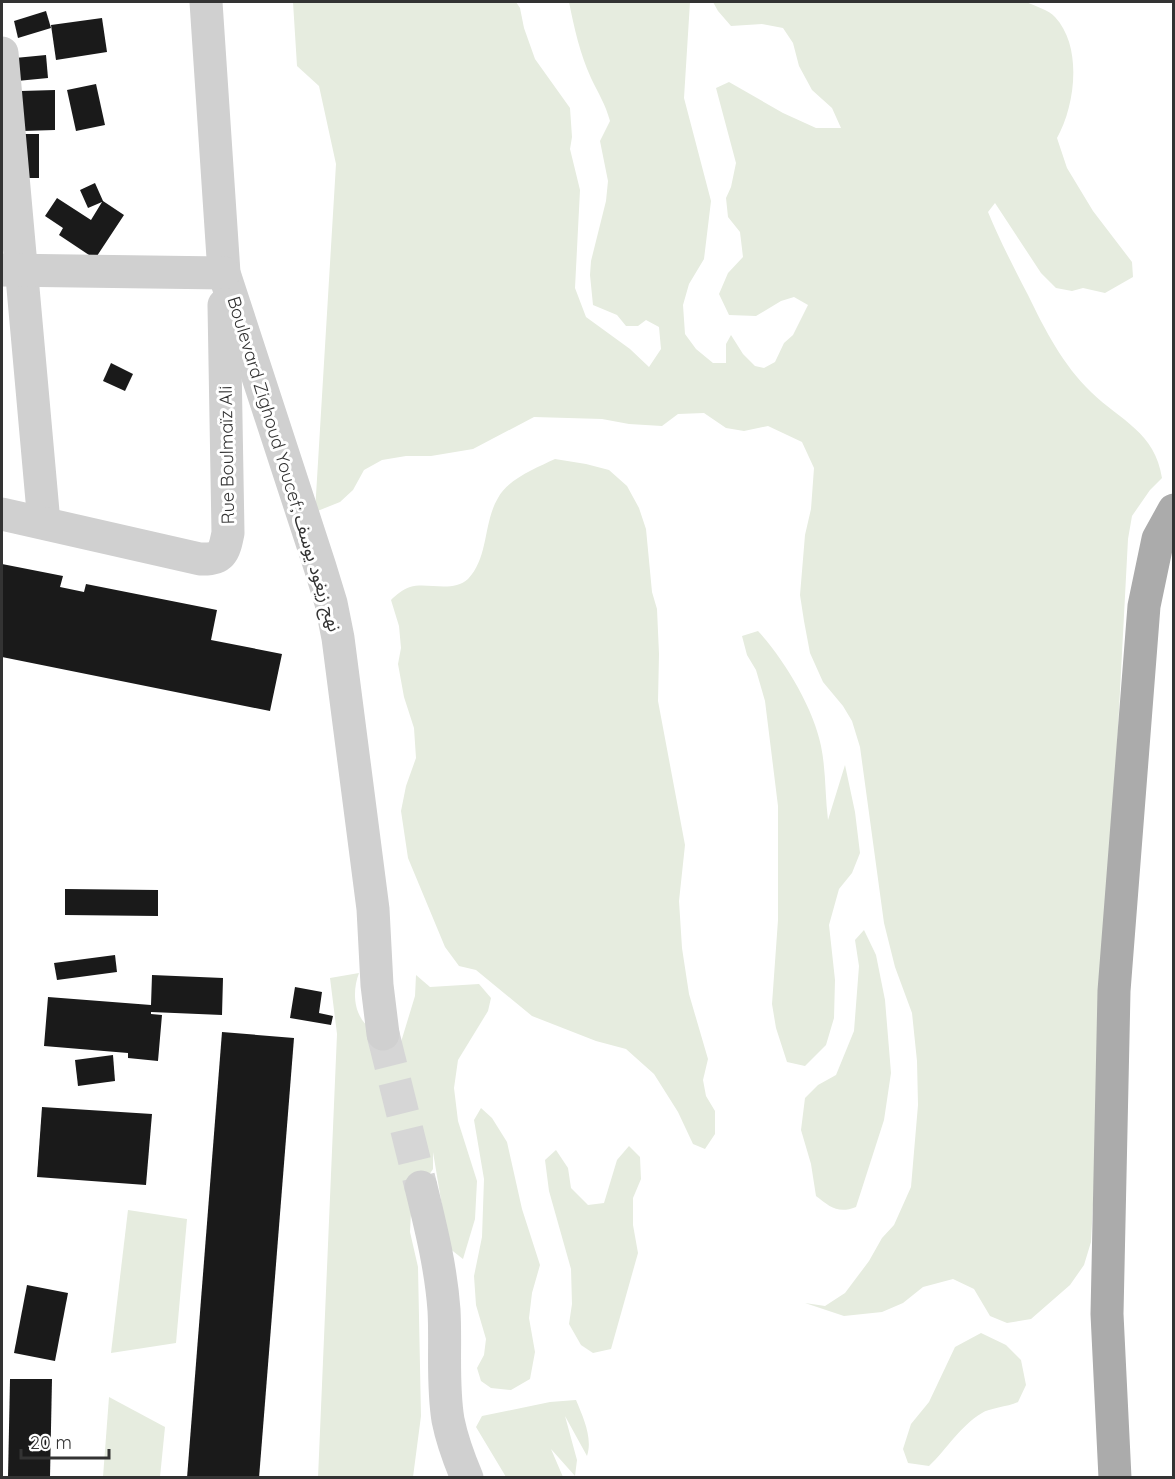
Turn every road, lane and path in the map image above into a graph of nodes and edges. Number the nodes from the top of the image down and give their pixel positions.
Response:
1 (206, 2) edge
2 (2, 52) edge
3 (12, 271) edge
4 (224, 273) junction
5 (1173, 510) edge
6 (2, 514) edge
7 (44, 524) junction
8 (383, 1034) tunnel mouth
9 (421, 1187) tunnel mouth
10 (467, 1478) edge
11 (1115, 1478) edge

1 - 4 street, Boulevard Zighoud Youcef; نهج زيغود يوسف
2 - 3 street
3 - 4 street
3 - 7 street
4 - 7 street, Rue Boulmaïz Ali
4 - 8 street, Boulevard Zighoud Youcef; نهج زيغود يوسف
5 - 11 main road
6 - 7 street, Rue Boulmaïz Ali
9 - 10 street

